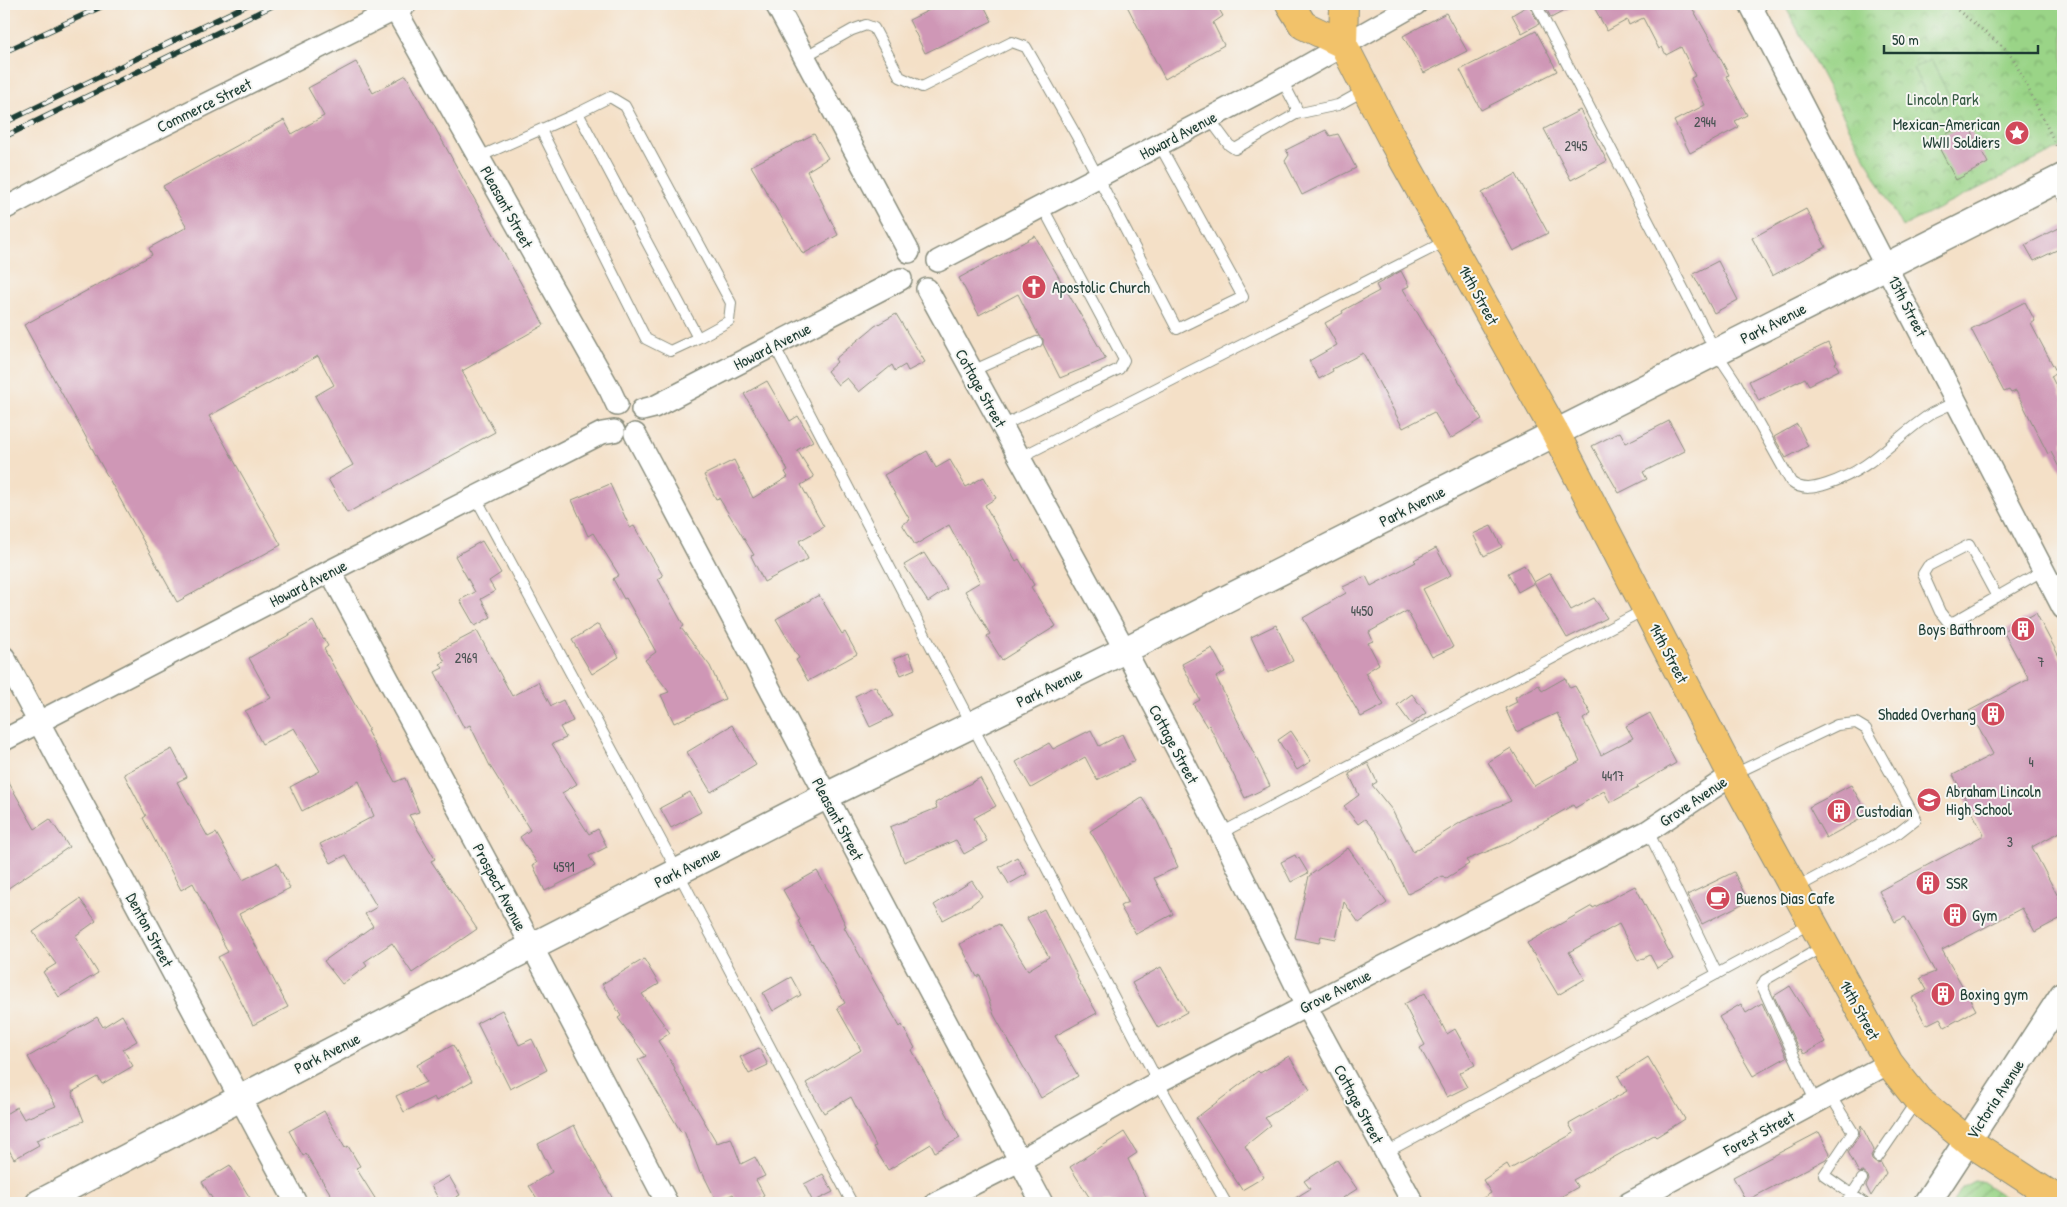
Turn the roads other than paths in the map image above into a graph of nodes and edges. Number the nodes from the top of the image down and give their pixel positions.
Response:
1 (776, 4) edge
2 (1290, 4) edge
3 (1344, 4) edge
4 (1416, 4) edge
5 (1536, 4) edge
6 (1750, 4) edge
7 (401, 6) edge
8 (1343, 44) junction
9 (804, 57) junction
10 (1282, 80) junction
11 (1367, 90) junction
12 (578, 113) junction
13 (1296, 114) junction
14 (1209, 118) junction
15 (541, 130) junction
16 (1159, 144) junction
17 (479, 157) junction
18 (1098, 176) junction
19 (2060, 185) edge
20 (1042, 206) junction
21 (4, 209) edge
22 (1448, 240) junction
23 (908, 252) junction
24 (938, 261) junction
25 (1887, 265) junction
26 (901, 279) junction
27 (927, 289) junction
28 (698, 338) junction
29 (1037, 342) dead end
30 (774, 345) junction
31 (1716, 352) junction
32 (972, 371) junction
33 (1957, 402) junction
34 (616, 405) junction
35 (642, 410) junction
36 (1002, 426) junction
37 (624, 432) junction
38 (1556, 434) junction
39 (1019, 458) junction
40 (476, 498) junction
41 (2044, 570) junction
42 (330, 571) junction
43 (1997, 597) junction
44 (2063, 608) edge
45 (1646, 609) junction
46 (1124, 650) junction
47 (4, 657) edge
48 (39, 722) junction
49 (973, 724) junction
50 (4, 740) edge
51 (1732, 775) junction
52 (826, 796) junction
53 (1648, 831) junction
54 (1220, 833) junction
55 (678, 872) junction
56 (1793, 889) junction
57 (1818, 934) junction
58 (532, 946) junction
59 (1717, 974) junction
60 (2063, 996) edge
61 (1306, 1006) junction
62 (1889, 1063) junction
63 (1158, 1082) junction
64 (240, 1098) junction
65 (1823, 1099) junction
66 (1918, 1100) junction
67 (1968, 1141) junction
68 (1385, 1153) junction
69 (1878, 1157) dead end
70 (1019, 1160) junction
71 (1862, 1179) dead end
72 (1849, 1199) edge
73 (38, 1203) edge
74 (296, 1203) edge
75 (667, 1203) edge
76 (852, 1203) edge
77 (936, 1203) edge
78 (1042, 1203) edge
79 (1226, 1203) edge
80 (1412, 1203) edge
81 (1628, 1203) edge
82 (1864, 1203) edge
83 (1927, 1203) edge
84 (2063, 1203) edge

1 - 9 street
2 - 8 main road
3 - 8 main road, 14th Street
4 - 8 street, Howard Avenue
5 - 31 lane
6 - 25 street, 13th Street
7 - 17 street, Pleasant Street
7 - 21 street, Commerce Street
8 - 10 street, Howard Avenue
8 - 11 main road, 14th Street
9 - 18 lane
9 - 23 street
10 - 13 lane
10 - 14 street, Howard Avenue
11 - 13 lane
11 - 22 main road, 14th Street
12 - 15 lane
12 - 28 lane
12 - 28 lane
13 - 14 lane
14 - 16 street, Howard Avenue
15 - 17 lane
15 - 28 lane
16 - 18 street, Howard Avenue
16 - 18 lane
17 - 34 street, Pleasant Street
18 - 20 street, Howard Avenue
19 - 25 street, Park Avenue
20 - 24 street, Howard Avenue
20 - 36 lane
22 - 38 main road, 14th Street
22 - 39 lane
23 - 24 street
23 - 26 street
24 - 27 street
25 - 31 street, Park Avenue
25 - 33 street, 13th Street
26 - 27 street
26 - 30 street, Howard Avenue
27 - 32 street, Cottage Street
29 - 32 lane
30 - 35 street, Howard Avenue
30 - 49 lane
31 - 33 lane
31 - 38 street, Park Avenue
32 - 36 street, Cottage Street
33 - 41 street, 13th Street
34 - 35 street
34 - 37 street
35 - 37 street
36 - 39 street, Cottage Street
37 - 40 street, Howard Avenue
37 - 52 street, Pleasant Street
38 - 45 main road, 14th Street
38 - 46 street, Park Avenue
39 - 46 street, Cottage Street
40 - 42 street, Howard Avenue
40 - 55 lane
41 - 43 lane
41 - 44 street, 13th Street
42 - 48 street, Howard Avenue
42 - 58 street, Prospect Avenue
43 - 43 lane
45 - 51 main road, 14th Street
45 - 54 lane
46 - 49 street, Park Avenue
46 - 54 street, Cottage Street
47 - 48 street, Denton Street
48 - 50 street, Howard Avenue
48 - 64 street, Denton Street
49 - 52 street, Park Avenue
49 - 63 lane
51 - 53 street, Grove Avenue
51 - 56 main road, 14th Street
51 - 56 lane
52 - 55 street, Park Avenue
52 - 70 street, Pleasant Street
53 - 59 lane
53 - 61 street, Grove Avenue
54 - 61 street, Cottage Street
55 - 58 street, Park Avenue
55 - 76 lane
56 - 57 main road, 14th Street
57 - 59 lane
57 - 62 main road, 14th Street
57 - 65 lane
58 - 64 street, Park Avenue
58 - 75 street, Prospect Avenue
59 - 68 lane
60 - 67 street, Victoria Avenue
61 - 63 street, Grove Avenue
61 - 68 street, Cottage Street
62 - 65 street, Forest Street
62 - 66 main road, 14th Street
63 - 70 street, Grove Avenue
63 - 79 lane
64 - 73 street, Park Avenue
64 - 74 street, Denton Street
65 - 72 lane
65 - 81 street, Forest Street
66 - 67 main road, 14th Street
66 - 69 lane
67 - 83 street, Victoria Avenue
67 - 84 main road, 14th Street
68 - 80 street, Cottage Street
70 - 77 street, Grove Avenue
70 - 78 street, Pleasant Street
71 - 72 lane
72 - 82 lane

